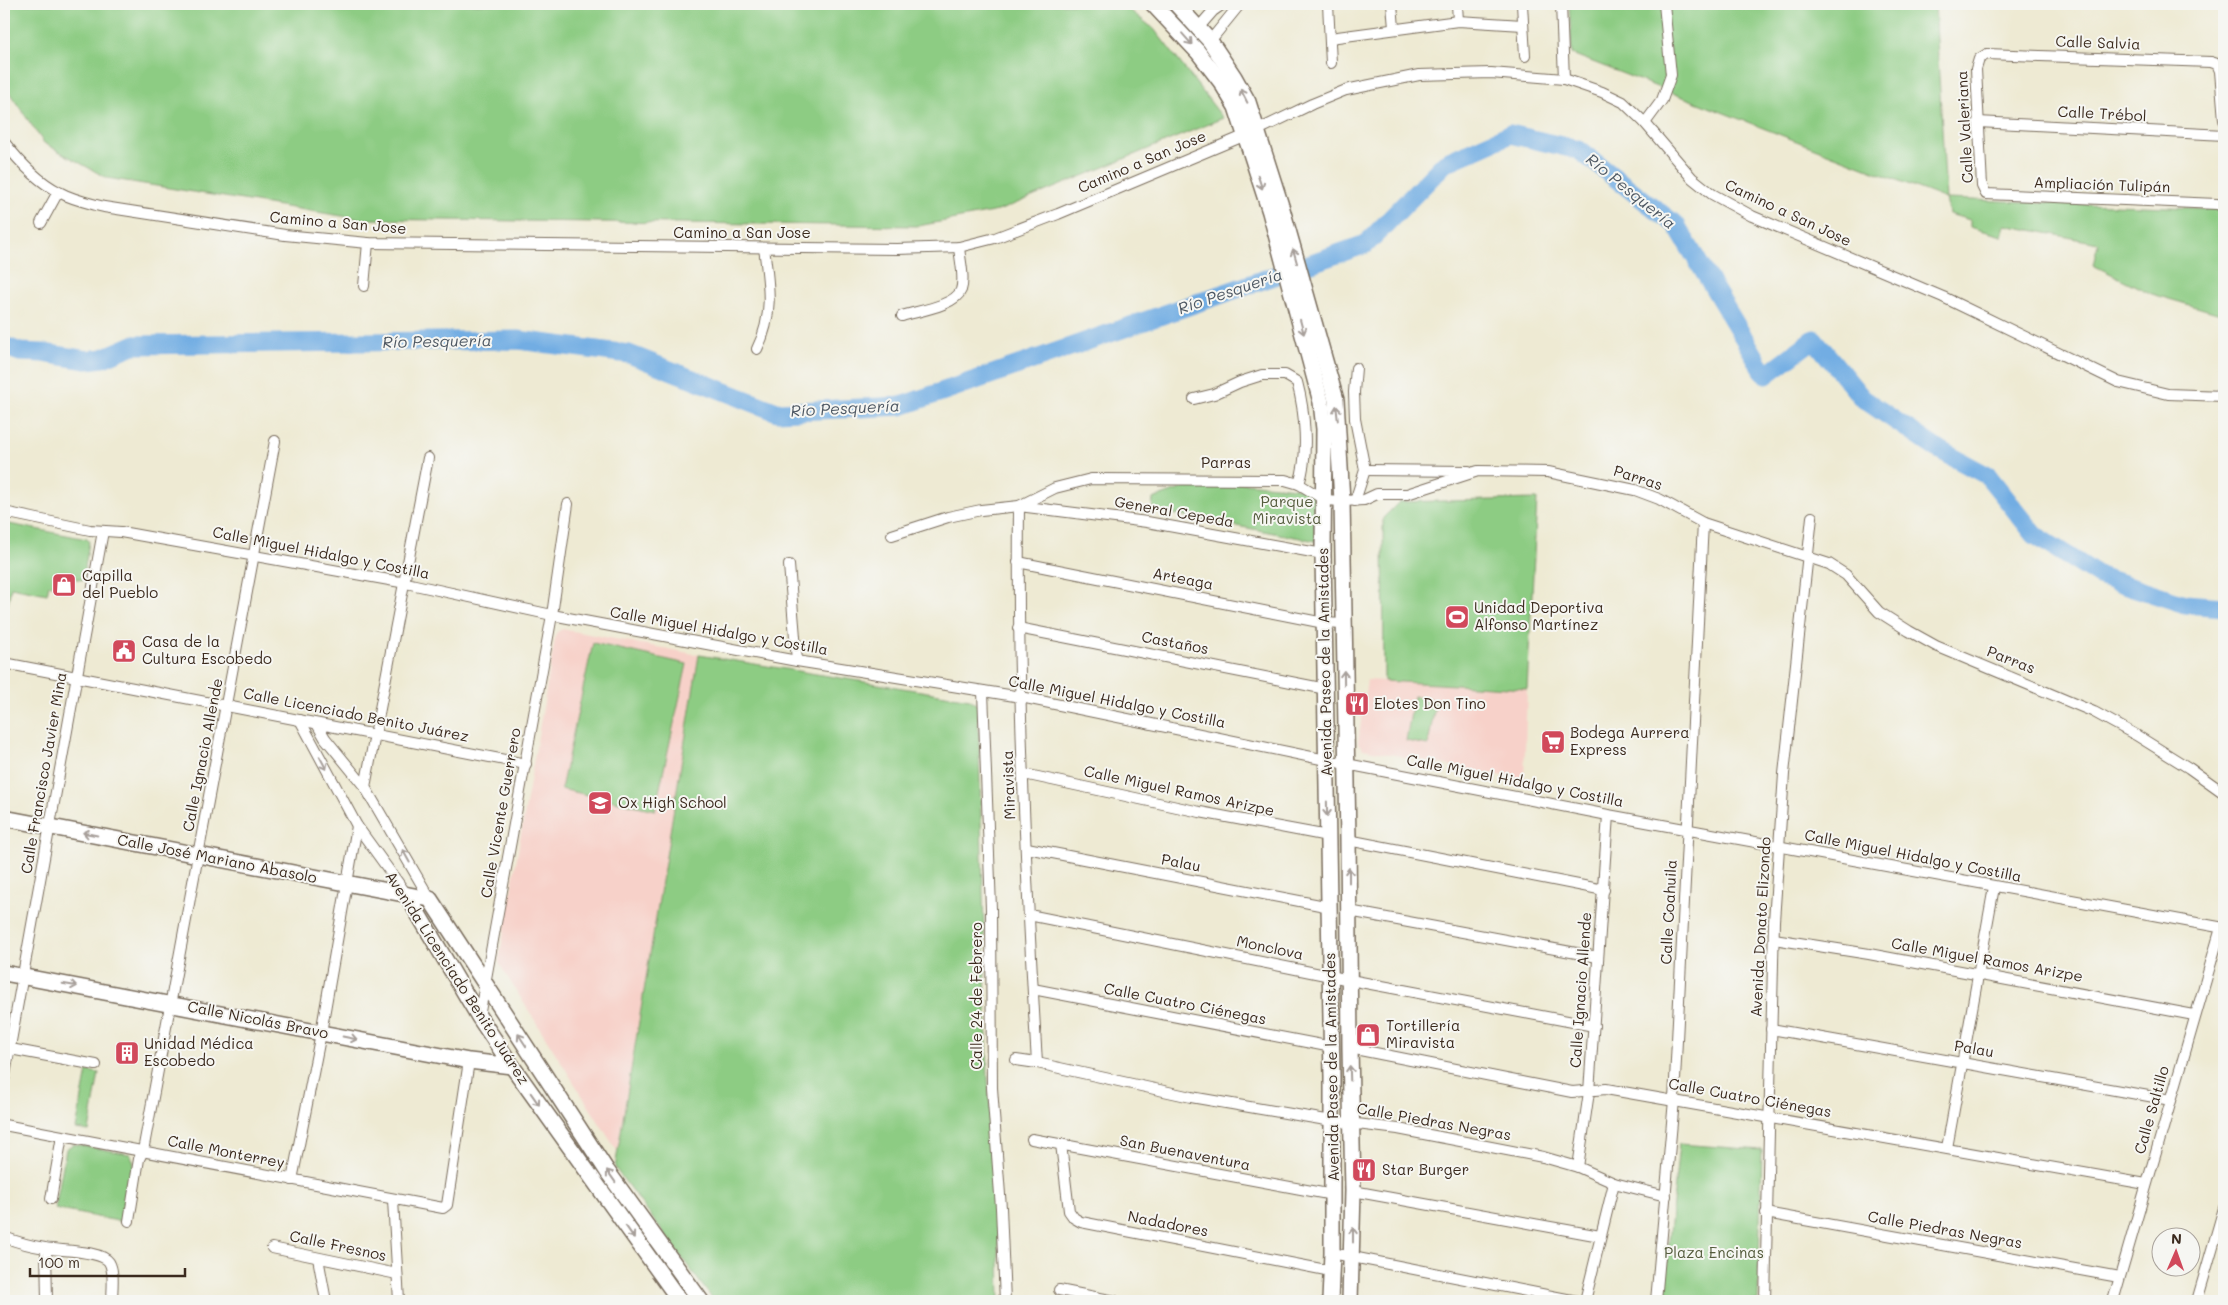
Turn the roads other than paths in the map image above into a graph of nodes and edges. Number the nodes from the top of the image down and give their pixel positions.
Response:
1 (1153, 4) edge
2 (1176, 4) edge
3 (1223, 4) edge
4 (1328, 4) edge
5 (1392, 4) edge
6 (1457, 4) edge
7 (1522, 4) edge
8 (1562, 4) edge
9 (1664, 4) edge
10 (1235, 6) edge
11 (1458, 21) junction
12 (1523, 25) junction
13 (1199, 27) junction
14 (1394, 28) junction
15 (1330, 38) junction
16 (1210, 40) junction
17 (1525, 56) dead end
18 (1979, 59) joint
19 (1331, 64) dead end
20 (1564, 80) junction
21 (2224, 120) edge
22 (1978, 122) junction
23 (1645, 123) junction
24 (1251, 133) junction
25 (2224, 135) edge
26 (4, 142) edge
27 (58, 192) junction
28 (1986, 194) joint
29 (2222, 204) edge
30 (1276, 210) junction
31 (41, 223) dead end
32 (368, 243) junction
33 (959, 247) junction
34 (764, 248) junction
35 (364, 286) dead end
36 (902, 316) dead end
37 (757, 349) dead end
38 (1356, 368) dead end
39 (2224, 396) edge
40 (1194, 399) dead end
41 (275, 441) dead end
42 (428, 458) dead end
43 (1366, 470) junction
44 (1478, 472) junction
45 (1298, 484) junction
46 (1324, 500) junction
47 (1348, 501) junction
48 (568, 504) dead end
49 (1019, 506) junction
50 (4, 512) edge
51 (1812, 517) dead end
52 (1703, 523) junction
53 (103, 532) junction
54 (892, 535) dead end
55 (1323, 554) junction
56 (255, 555) junction
57 (1807, 555) junction
58 (1018, 562) junction
59 (789, 564) dead end
60 (406, 583) junction
61 (552, 615) junction
62 (1324, 623) junction
63 (1343, 624) junction
64 (1018, 628) junction
65 (797, 661) junction
66 (4, 663) edge
67 (77, 677) junction
68 (1326, 689) junction
69 (983, 691) junction
70 (1020, 697) junction
71 (227, 705) junction
72 (300, 720) junction
73 (317, 724) junction
74 (376, 735) junction
75 (1326, 760) junction
76 (526, 764) junction
77 (1346, 764) junction
78 (1024, 774) junction
79 (365, 787) junction
80 (2224, 793) edge
81 (1608, 815) junction
82 (4, 818) edge
83 (50, 826) junction
84 (357, 826) junction
85 (1688, 829) junction
86 (1328, 836) junction
87 (1348, 840) junction
88 (1779, 846) junction
89 (1027, 848) junction
90 (199, 856) junction
91 (347, 884) junction
92 (1994, 887) junction
93 (1604, 890) junction
94 (407, 895) junction
95 (430, 899) junction
96 (1330, 907) junction
97 (1349, 911) junction
98 (1029, 915) junction
99 (2222, 928) edge
100 (1774, 939) junction
101 (1598, 957) junction
102 (4, 973) edge
103 (1978, 975) junction
104 (22, 976) junction
105 (1331, 976) junction
106 (1350, 980) junction
107 (486, 984) junction
108 (1033, 989) junction
109 (170, 1003) junction
110 (2194, 1015) junction
111 (479, 1017) junction
112 (1594, 1026) junction
113 (1771, 1029) junction
114 (321, 1033) junction
115 (1332, 1047) junction
116 (7, 1048) edge
117 (1350, 1048) junction
118 (1016, 1060) dead end
119 (469, 1061) junction
120 (1962, 1062) junction
121 (1037, 1063) junction
122 (96, 1065) dead end
123 (512, 1066) junction
124 (4, 1080) edge
125 (1589, 1092) junction
126 (1674, 1100) junction
127 (2171, 1100) junction
128 (1768, 1116) junction
129 (1332, 1121) junction
130 (1352, 1124) junction
131 (4, 1125) edge
132 (62, 1136) junction
133 (1032, 1139) dead end
134 (1061, 1144) junction
135 (1947, 1148) junction
136 (143, 1151) junction
137 (1578, 1167) junction
138 (292, 1180) junction
139 (1614, 1183) junction
140 (2146, 1184) junction
141 (1353, 1190) junction
142 (1333, 1195) junction
143 (1666, 1196) junction
144 (51, 1200) dead end
145 (393, 1200) junction
146 (2224, 1209) edge
147 (1766, 1213) junction
148 (129, 1221) dead end
149 (1600, 1236) junction
150 (4, 1237) edge
151 (272, 1248) dead end
152 (46, 1249) junction
153 (1332, 1253) junction
154 (1353, 1257) junction
155 (318, 1258) junction
156 (1332, 1271) junction
157 (397, 1274) junction
158 (2119, 1277) junction
159 (1059, 1290) dead end
160 (1090, 1299) edge
161 (46, 1301) edge
162 (112, 1301) edge
163 (326, 1301) edge
164 (398, 1301) edge
165 (680, 1301) edge
166 (701, 1301) edge
167 (1005, 1301) edge
168 (1115, 1301) edge
169 (1330, 1301) edge
170 (1350, 1301) edge
171 (1577, 1301) edge
172 (1585, 1301) edge
173 (1656, 1301) edge
174 (1764, 1301) edge
175 (2113, 1301) edge
176 (2197, 1301) edge

1 -> 24 street, Avenida Paseo de la Amistades
2 - 13 street, Avenida Paseo de la Amistades
3 - 13 street
4 - 15 street
5 - 14 street
6 - 11 street
7 - 12 street
8 - 20 street
9 - 23 street
10 - 16 street
11 - 12 street
11 - 14 street
12 - 17 street
13 - 16 street, Avenida Paseo de la Amistades
14 - 15 street
15 - 19 street
24 -> 16 street, Avenida Paseo de la Amistades
18 - 21 street, Calle Salvia
18 - 22 street, Calle Valeriana
20 - 23 street, Camino a San Jose
20 - 24 street, Camino a San Jose
22 - 25 street, Calle Trébol
22 - 28 street, Calle Valeriana
23 - 39 street, Camino a San Jose
24 - 30 street, Avenida Paseo de la Amistades
24 - 33 street, Camino a San Jose
26 - 27 street, Camino a San Jose
27 - 31 street
27 - 32 street, Camino a San Jose
28 - 29 street, Ampliación Tulipán
30 -> 46 street, Avenida Paseo de la Amistades
47 -> 30 street, Avenida Paseo de la Amistades
32 - 34 street, Camino a San Jose
32 - 35 street
33 - 34 street, Camino a San Jose
33 - 36 street
34 - 37 street
38 - 43 street
40 - 45 street
41 - 56 street, Calle Ignacio Allende
42 - 60 street
43 - 44 street
43 - 47 street
44 - 47 street, Parras
44 - 52 street, Parras
45 - 46 street, Parras
45 - 49 street, Parras
46 - 47 street, Parras
46 - 55 street, Avenida Paseo de la Amistades
47 - 63 street, Avenida Paseo de la Amistades
48 - 61 street, Calle Vicente Guerrero
49 - 54 street, Parras
49 - 55 street, General Cepeda
49 - 58 street, Miravista
50 - 53 street, Calle Miguel Hidalgo y Costilla
51 - 57 street, Avenida Donato Elizondo
52 - 57 street, Parras
52 - 85 street, Calle Coahuila
53 - 56 street, Calle Miguel Hidalgo y Costilla
53 - 67 street, Calle Francisco Javier Mina
55 - 62 street, Avenida Paseo de la Amistades
56 - 60 street, Calle Miguel Hidalgo y Costilla
56 - 71 street, Calle Ignacio Allende
57 - 80 street, Parras
57 - 88 street, Avenida Donato Elizondo
58 - 62 street, Arteaga
58 - 64 street, Miravista
59 - 65 street
60 - 61 street, Calle Miguel Hidalgo y Costilla
60 - 74 street
61 - 65 street, Calle Miguel Hidalgo y Costilla
61 - 76 street, Calle Vicente Guerrero
62 - 63 street, Arteaga
62 - 68 street, Avenida Paseo de la Amistades
77 -> 63 street, Avenida Paseo de la Amistades
64 - 68 street, Castaños
64 - 70 street, Miravista
65 - 69 street, Calle Miguel Hidalgo y Costilla
66 - 67 street, Calle Licenciado Benito Juárez
67 - 71 street, Calle Licenciado Benito Juárez
67 - 83 street, Calle Francisco Javier Mina
68 - 75 street, Avenida Paseo de la Amistades
69 - 70 street, Calle Miguel Hidalgo y Costilla
69 - 167 street, Calle 24 de Febrero
70 - 75 street, Calle Miguel Hidalgo y Costilla
70 - 78 street, Miravista
71 - 72 street, Calle Licenciado Benito Juárez
71 - 90 street, Calle Ignacio Allende
72 - 73 street, Calle Licenciado Benito Juárez
72 -> 84 street, Avenida Licenciado Benito Juárez
73 - 74 street, Calle Licenciado Benito Juárez
73 - 79 street, Avenida Licenciado Benito Juárez
74 - 76 street, Calle Licenciado Benito Juárez
74 - 79 street
75 - 77 street, Calle Miguel Hidalgo y Costilla
75 -> 86 street, Avenida Paseo de la Amistades
76 - 107 street, Calle Vicente Guerrero
77 - 81 street, Calle Miguel Hidalgo y Costilla
77 - 87 street, Avenida Paseo de la Amistades
78 - 86 street, Calle Miguel Ramos Arizpe
78 - 89 street, Miravista
95 -> 79 street, Avenida Licenciado Benito Juárez
81 - 85 street, Calle Miguel Hidalgo y Costilla
81 - 93 street, Calle Ignacio Allende
82 - 83 street, Calle José Mariano Abasolo
90 -> 83 street, Calle José Mariano Abasolo
83 - 104 street, Calle Francisco Javier Mina
84 - 91 street
84 - 94 street, Avenida Licenciado Benito Juárez
85 - 88 street, Calle Miguel Hidalgo y Costilla
85 - 126 street, Calle Coahuila
86 - 96 street, Avenida Paseo de la Amistades
87 - 93 street
97 -> 87 street, Avenida Paseo de la Amistades
88 - 92 street, Calle Miguel Hidalgo y Costilla
88 - 100 street, Avenida Donato Elizondo
89 - 96 street, Palau
89 - 98 street, Miravista
90 - 91 street, Calle José Mariano Abasolo
90 - 109 street, Calle Ignacio Allende
91 - 94 street, Calle José Mariano Abasolo
91 - 114 street
92 - 99 street, Calle Miguel Hidalgo y Costilla
92 - 103 street
93 - 101 street, Calle Ignacio Allende
94 - 95 street, Calle José Mariano Abasolo
94 - 111 street, Avenida Licenciado Benito Juárez
95 - 107 street, Avenida Licenciado Benito Juárez
96 - 105 street, Avenida Paseo de la Amistades
97 - 101 street
97 - 106 street, Avenida Paseo de la Amistades
98 - 105 street, Monclova
98 - 108 street, Miravista
99 - 110 street, Calle Saltillo
100 - 103 street, Calle Miguel Ramos Arizpe
100 - 113 street, Avenida Donato Elizondo
101 - 112 street, Calle Ignacio Allende
102 - 104 street, Calle Nicolás Bravo
103 - 110 street, Calle Miguel Ramos Arizpe
103 - 120 street
104 -> 109 street, Calle Nicolás Bravo
104 - 116 street, Calle Francisco Javier Mina
105 - 106 street, Monclova
105 - 115 street, Avenida Paseo de la Amistades
106 - 112 street, Monclova
106 - 117 street, Avenida Paseo de la Amistades
107 - 111 street, Calle Vicente Guerrero
166 -> 107 street, Avenida Licenciado Benito Juárez
108 - 115 street, Calle Cuatro Ciénegas
108 - 121 street, Miravista
109 - 114 street, Calle Nicolás Bravo
109 - 136 street, Calle Ignacio Allende
110 - 127 street, Calle Saltillo
111 - 123 street, Avenida Licenciado Benito Juárez
112 - 125 street, Calle Ignacio Allende
113 - 120 street, Palau
113 - 128 street, Avenida Donato Elizondo
114 -> 119 street, Calle Nicolás Bravo
114 - 138 street
115 - 129 street, Avenida Paseo de la Amistades
116 - 122 street
116 - 124 street, Calle Francisco Javier Mina
117 - 125 street, Calle Cuatro Ciénegas
130 -> 117 street, Avenida Paseo de la Amistades
118 - 121 street, Calle Piedras Negras
119 - 123 street, Calle Nicolás Bravo
119 - 145 street, Calle Monterrey
120 - 127 street, Palau
120 - 135 street
121 - 129 street, Calle Piedras Negras
123 -> 165 street, Avenida Licenciado Benito Juárez
125 - 126 street, Calle Cuatro Ciénegas
125 - 137 street, Calle Ignacio Allende
126 - 128 street, Calle Cuatro Ciénegas
126 - 143 street, Calle Coahuila
127 - 140 street, Calle Saltillo
128 - 135 street, Calle Cuatro Ciénegas
128 - 147 street, Avenida Donato Elizondo
129 - 130 street, Calle Piedras Negras
129 - 142 street, Avenida Paseo de la Amistades
130 - 137 street, Calle Piedras Negras
130 - 141 street, Avenida Paseo de la Amistades
131 - 132 street, Calle Monterrey
132 - 136 street, Calle Monterrey
132 - 144 street
133 - 134 street, San Buenaventura
134 - 142 street, San Buenaventura
134 - 156 street, Nadadores
135 - 140 street, Calle Cuatro Ciénegas
136 - 138 street, Calle Monterrey
136 - 148 street, Calle Ignacio Allende
137 - 139 street, Calle Piedras Negras
138 - 145 street, Calle Monterrey
139 - 143 street, Calle Piedras Negras
139 - 149 street
140 - 158 street, Calle Saltillo
141 - 149 street
154 -> 141 street, Avenida Paseo de la Amistades
142 - 153 street, Avenida Paseo de la Amistades
143 - 173 street, Calle Coahuila
145 - 157 street
146 - 176 street
147 - 158 street, Calle Piedras Negras
147 - 174 street, Avenida Donato Elizondo
149 - 172 street
150 - 152 street
151 - 155 street, Calle Fresnos
152 - 161 street
152 - 162 street
153 - 154 street
153 - 156 street, Avenida Paseo de la Amistades
154 - 170 street, Avenida Paseo de la Amistades
154 - 171 street
155 - 157 street, Calle Fresnos
155 - 163 street
156 - 169 street, Avenida Paseo de la Amistades
157 - 164 street
158 - 175 street, Calle Saltillo
159 - 160 street
160 - 168 street

